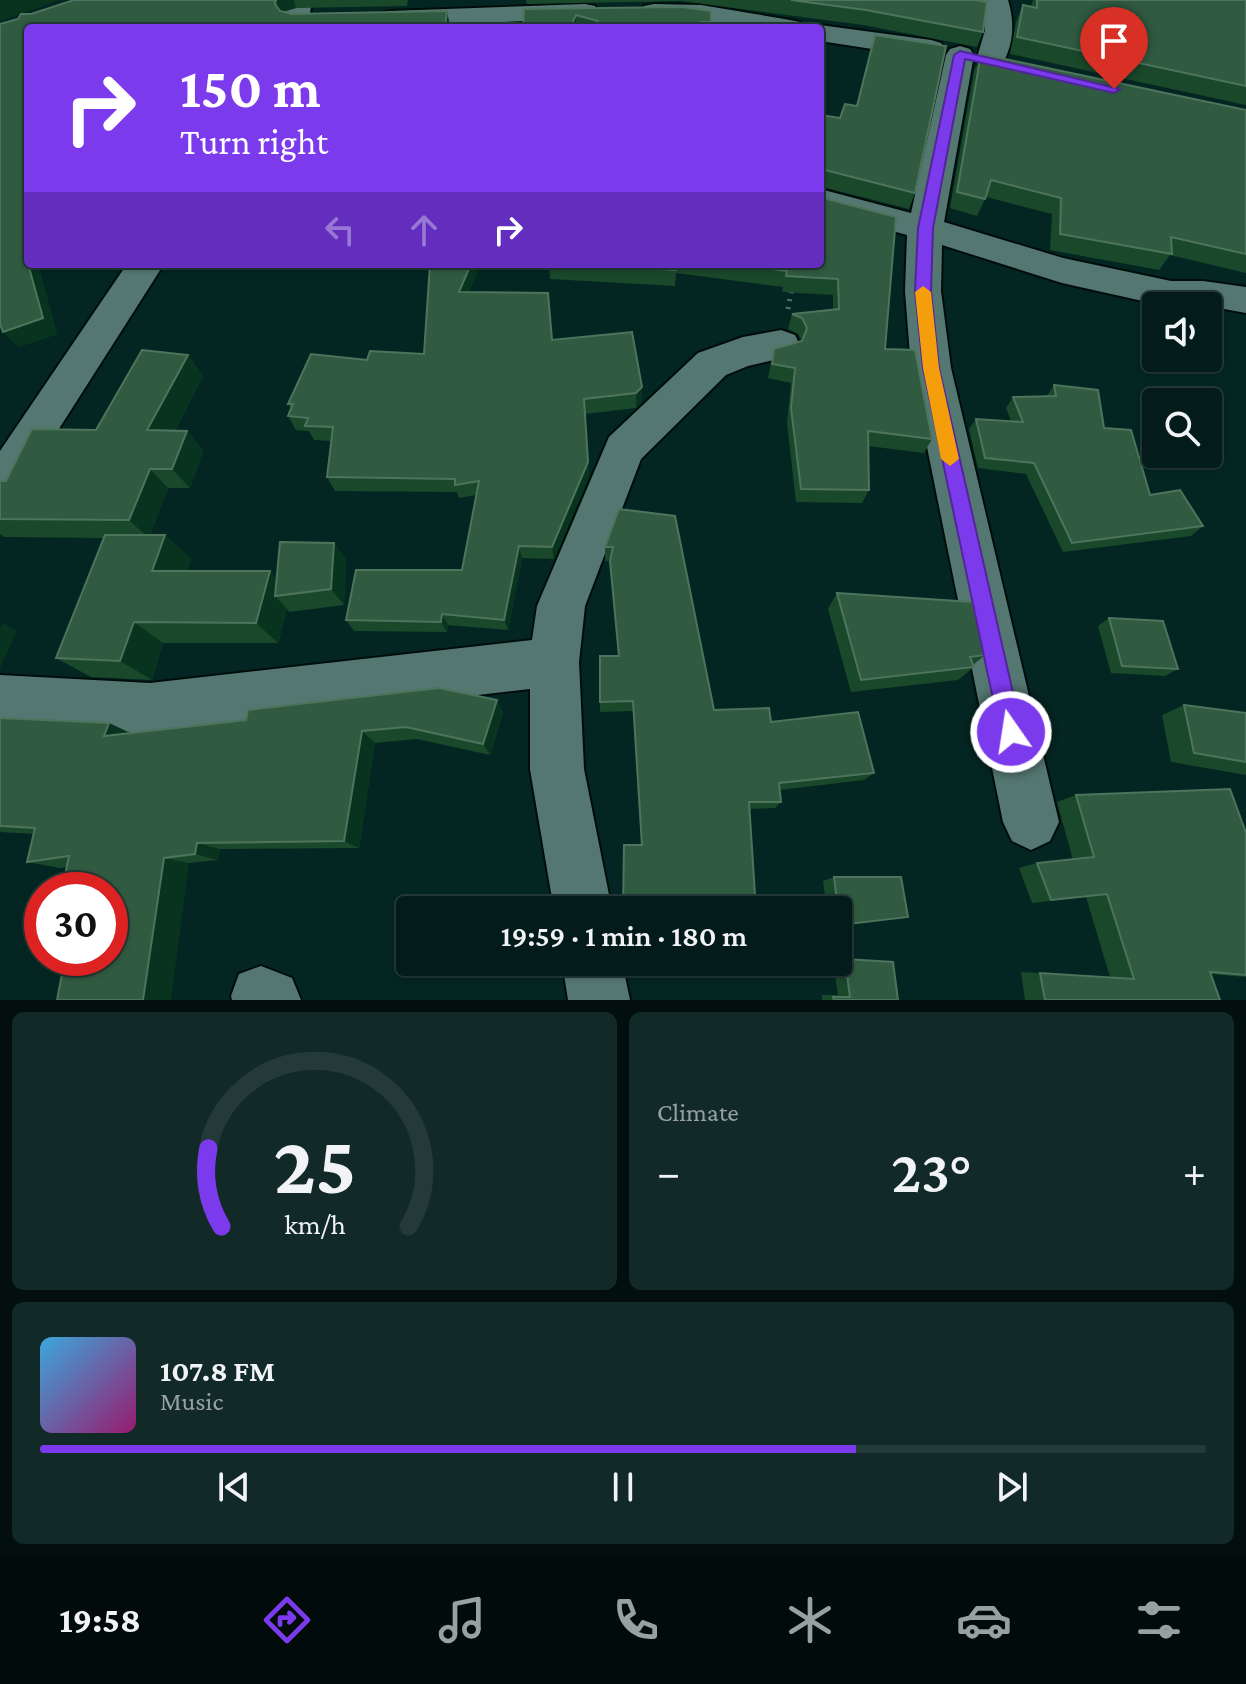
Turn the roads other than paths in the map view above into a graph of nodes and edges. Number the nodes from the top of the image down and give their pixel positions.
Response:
1 (995, 0) edge
2 (367, 19) edge
3 (766, 24) edge
4 (824, 34) edge
5 (975, 58) junction
6 (1021, 68) edge
7 (824, 201) edge
8 (925, 228) junction
9 (143, 268) edge
10 (1246, 300) edge
11 (781, 345) edge
12 (0, 492) edge
13 (554, 662) junction
14 (0, 700) edge
15 (1031, 822) dead end
16 (580, 896) edge
17 (595, 976) edge
18 (599, 1000) edge

1 - 5 street
2 - 3 street
4 - 5 street
5 - 6 street
5 - 8 street
7 - 8 street
8 - 10 street
8 - 15 street
9 - 12 street
11 - 13 street
13 - 14 street
13 - 16 street
17 - 18 street

